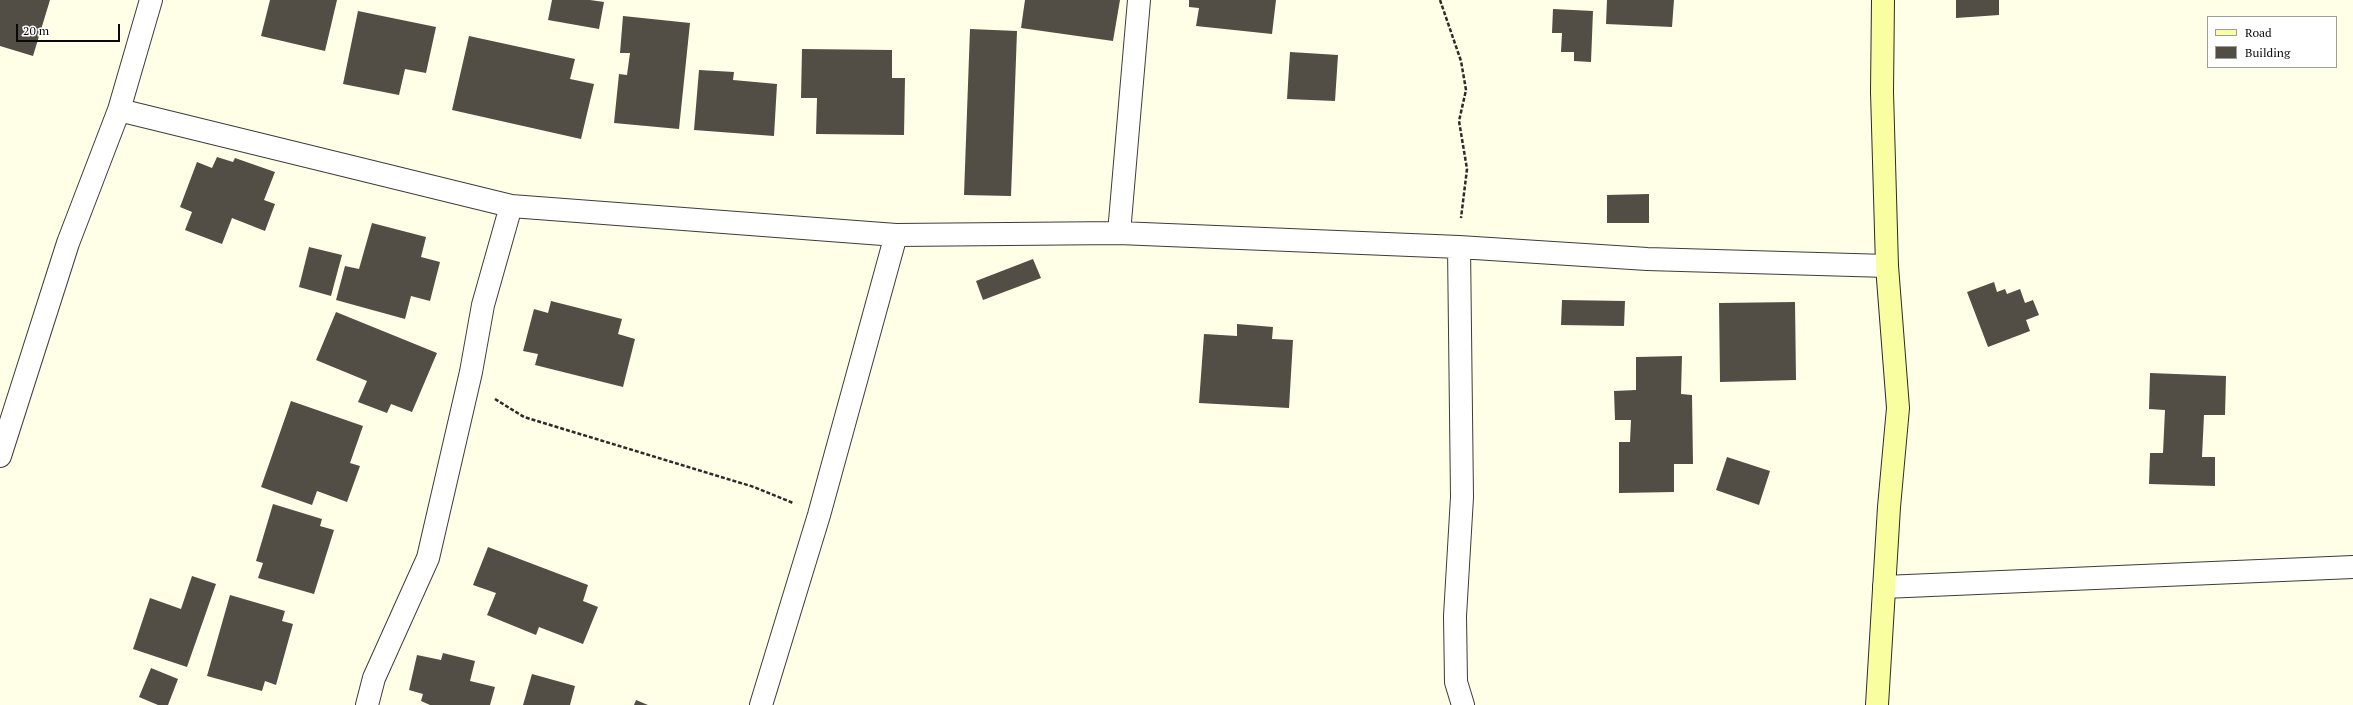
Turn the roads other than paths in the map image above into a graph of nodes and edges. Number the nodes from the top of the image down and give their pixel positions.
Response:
1 (151, 0) edge
2 (1139, 0) edge
3 (1883, 0) edge
4 (119, 110) junction
5 (511, 206) junction
6 (1119, 233) junction
7 (896, 234) junction
8 (1458, 247) junction
9 (1887, 266) junction
10 (0, 456) edge
11 (2353, 567) edge
12 (1884, 587) junction
13 (367, 705) edge
14 (761, 705) edge
15 (1463, 705) edge
16 (1877, 705) edge

1 - 4 street
2 - 6 street
3 - 9 street
4 - 5 street
4 - 10 street
5 - 7 street
5 - 13 street
6 - 7 street
6 - 8 street
7 - 14 street
8 - 9 street
8 - 15 street
9 - 12 street
11 - 12 street
12 - 16 street

